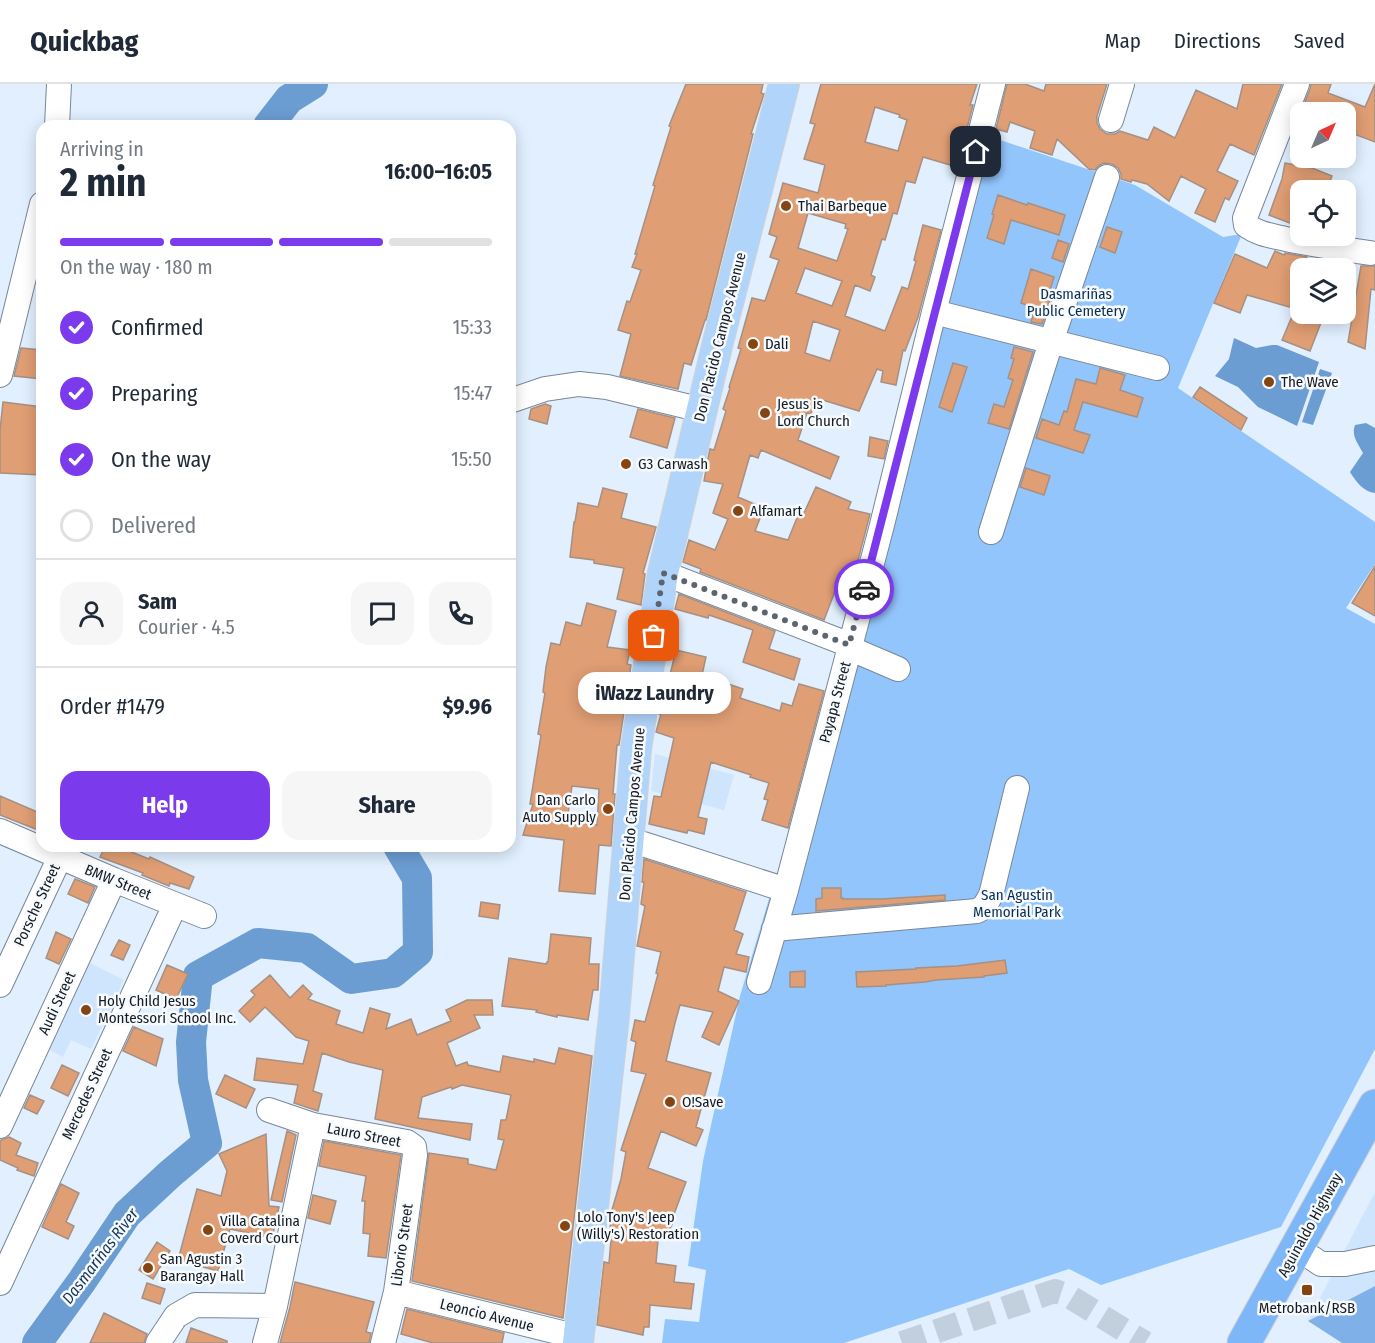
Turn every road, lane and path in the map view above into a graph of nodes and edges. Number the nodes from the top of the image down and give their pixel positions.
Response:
1 (59, 84) edge
2 (784, 84) edge
3 (993, 84) edge
4 (1122, 84) edge
5 (1297, 84) edge
6 (57, 120) edge
7 (1112, 120) dead end
8 (1107, 177) dead end
9 (36, 228) edge
10 (1370, 253) dead end
11 (934, 312) junction
12 (1051, 342) junction
13 (1157, 368) dead end
14 (0, 375) edge
15 (516, 399) edge
16 (702, 410) junction
17 (991, 532) dead end
18 (663, 573) junction
19 (849, 645) junction
20 (898, 669) dead end
21 (1017, 788) dead end
22 (1, 836) edge
23 (629, 842) junction
24 (36, 848) edge
25 (46, 852) edge
26 (60, 857) junction
27 (114, 880) junction
28 (787, 886) junction
29 (175, 905) junction
30 (204, 916) dead end
31 (774, 929) junction
32 (759, 982) dead end
33 (0, 985) edge
34 (1375, 1106) edge
35 (269, 1110) dead end
36 (313, 1125) junction
37 (0, 1126) edge
38 (1375, 1143) edge
39 (414, 1147) joint
40 (1312, 1258) junction
41 (1375, 1258) edge
42 (0, 1283) edge
43 (396, 1292) junction
44 (275, 1306) junction
45 (578, 1340) edge
46 (158, 1343) edge
47 (265, 1343) edge
48 (383, 1343) edge
49 (1244, 1343) edge
50 (1266, 1343) edge

1 - 6 street
2 - 16 main road, Don Placido Campos Avenue
3 - 11 street
4 - 7 street
5 - 10 street
8 - 12 street
9 - 14 street
11 - 12 street
11 - 19 street
12 - 13 street
12 - 17 street
15 - 16 street
16 - 18 main road, Don Placido Campos Avenue
18 - 19 street, Payapa Street
18 - 23 main road, Don Placido Campos Avenue
19 - 20 street
19 - 28 street, Payapa Street
21 - 31 street
22 - 24 street, BMW Street
23 - 28 street
23 - 45 main road, Don Placido Campos Avenue
25 - 26 street, BMW Street
26 - 27 street, BMW Street
26 - 33 street, Porsche Street
27 - 29 street, BMW Street
27 - 37 street, Audi Street
28 - 31 street, Payapa Street
29 - 30 street, BMW Street
29 - 42 street, Mercedes Street
31 - 32 street, Payapa Street
34 - 49 highway, Aguinaldo Highway
35 - 36 street, Lauro Street
36 - 39 street, Lauro Street
36 - 44 street
38 - 40 highway, Aguinaldo Highway
39 - 43 street, Liborio Street
40 - 41 street
40 - 50 highway, Aguinaldo Highway
43 - 45 street, Leoncio Avenue
43 - 48 street, Liborio Street
44 - 46 street
44 - 47 street

